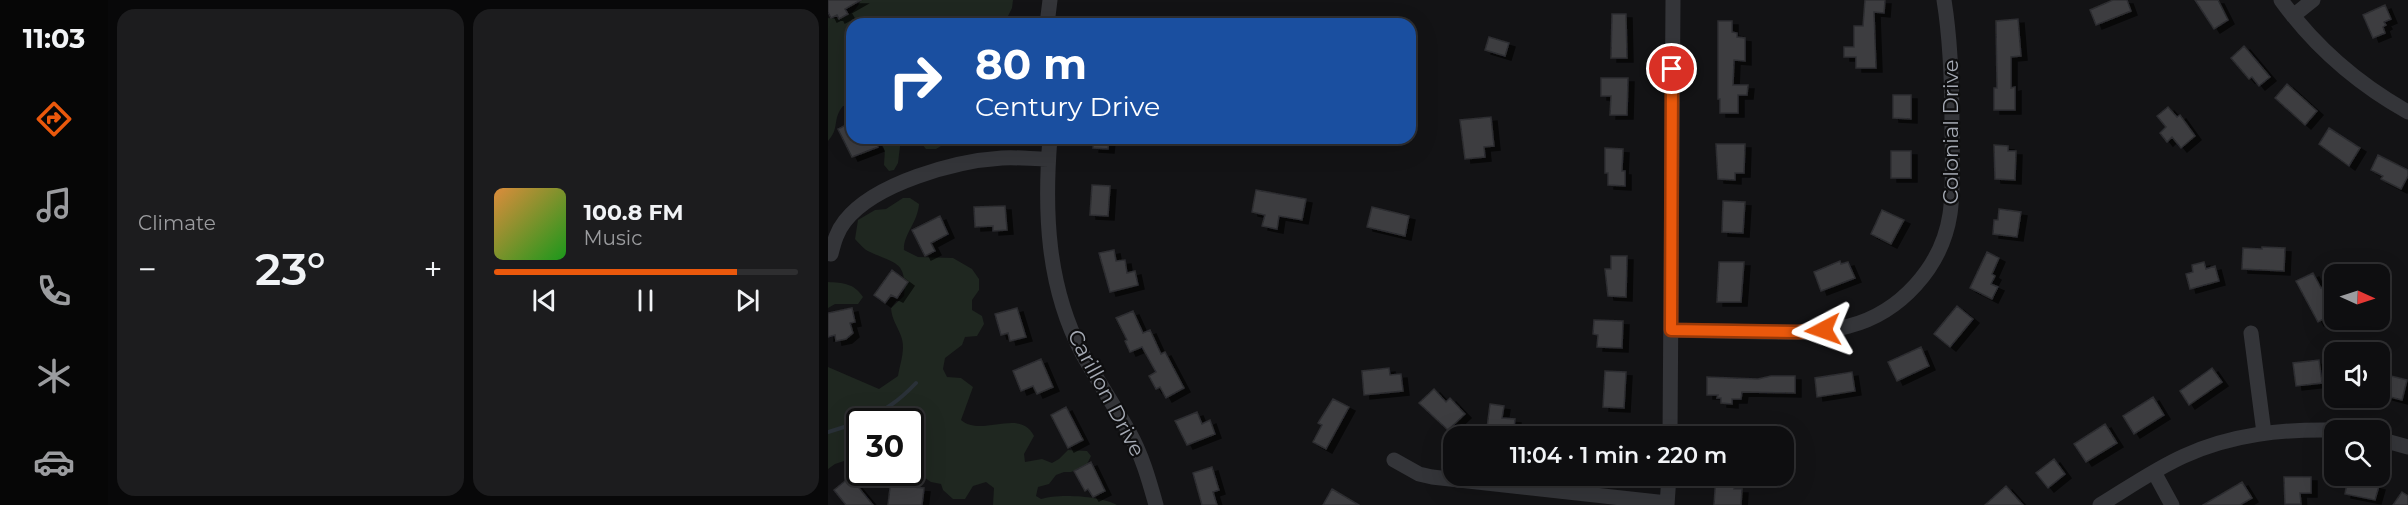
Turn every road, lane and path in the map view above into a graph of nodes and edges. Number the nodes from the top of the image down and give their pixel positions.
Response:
1 (1050, 0) edge
2 (1673, 0) edge
3 (1944, 0) edge
4 (2281, 0) edge
5 (2313, 0) edge
6 (2293, 16) junction
7 (1048, 18) edge
8 (2408, 112) edge
9 (1049, 144) edge
10 (1048, 159) junction
11 (831, 254) dead end
12 (1671, 330) junction
13 (2251, 333) dead end
14 (1670, 426) edge
15 (2324, 430) edge
16 (2264, 433) junction
17 (2390, 442) edge
18 (2408, 447) edge
19 (1394, 459) dead end
20 (2154, 472) junction
21 (1669, 486) edge
22 (1667, 504) edge
23 (1156, 505) edge
24 (2100, 505) edge
25 (2172, 505) edge

1 - 7 street
2 - 12 street
3 - 12 street, Colonial Drive
4 - 6 street
5 - 6 street
6 - 8 street
9 - 10 street, Carillon Drive
10 - 11 street
10 - 23 street, Carillon Drive
12 - 14 street
13 - 16 street
15 - 16 street
16 - 20 street
17 - 18 street
19 - 22 street
20 - 24 street
20 - 25 street
21 - 22 street

